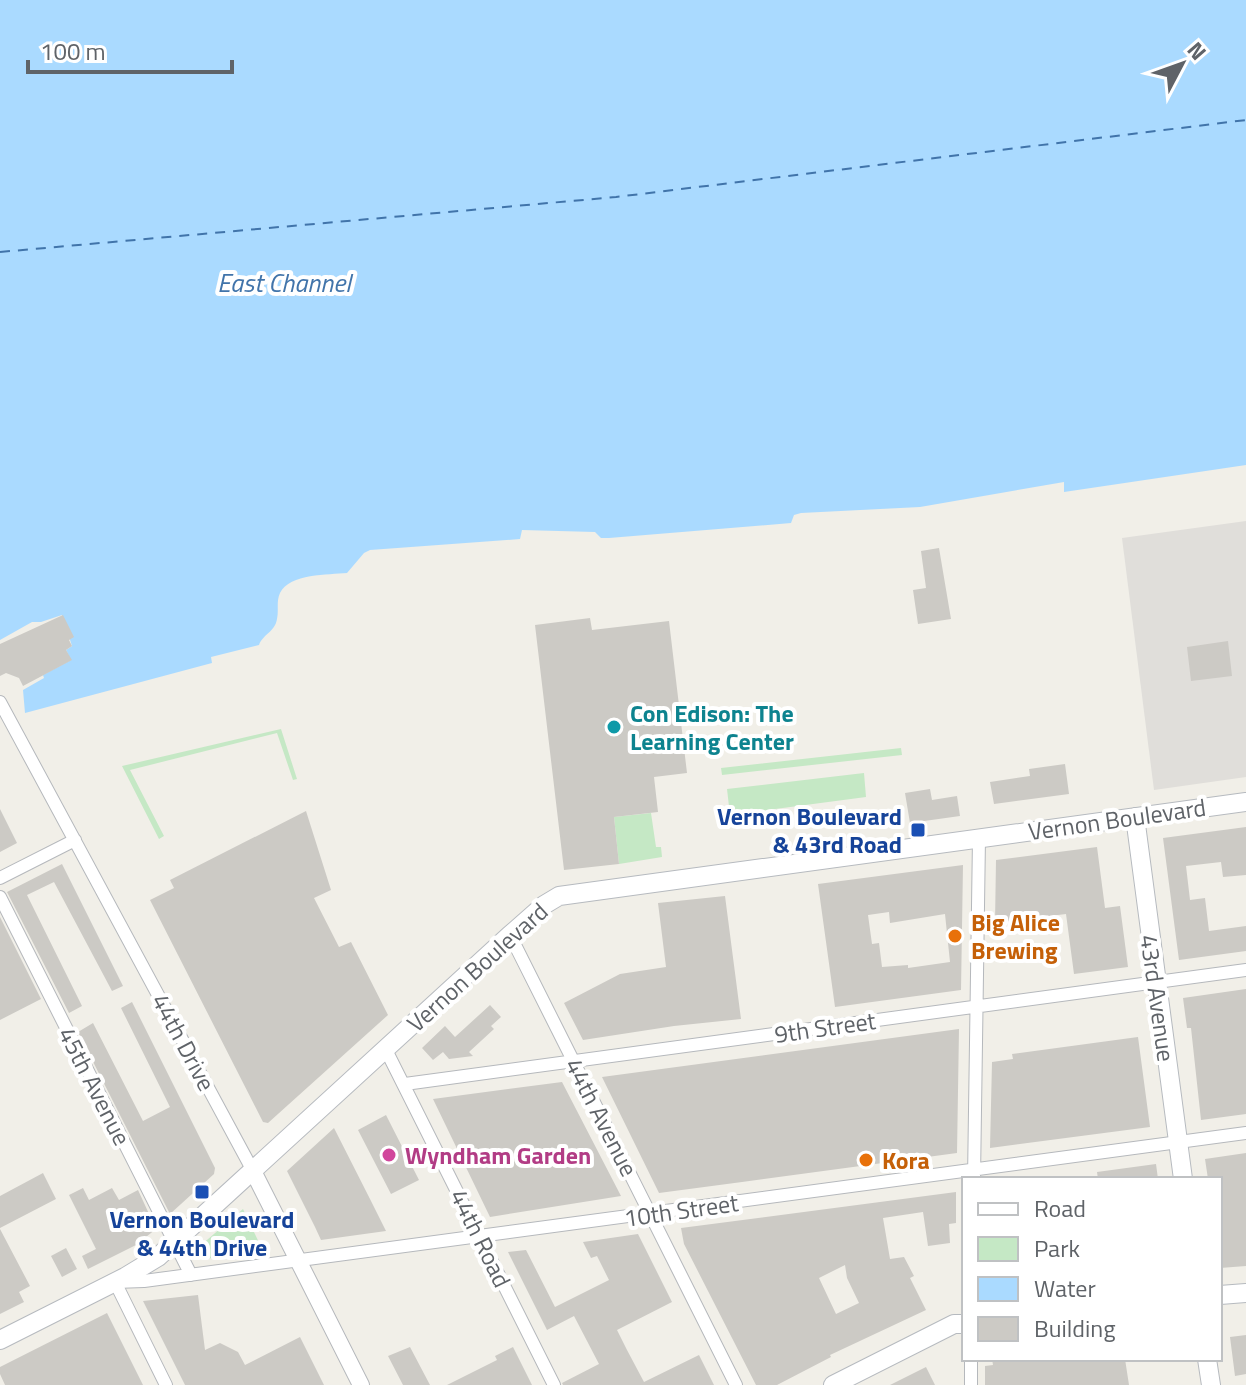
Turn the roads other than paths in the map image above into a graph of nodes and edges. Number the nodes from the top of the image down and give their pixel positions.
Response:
1 (0, 702) edge
2 (1246, 802) edge
3 (1135, 817) junction
4 (979, 838) junction
5 (75, 840) junction
6 (0, 878) edge
7 (0, 897) edge
8 (510, 935) junction
9 (1246, 970) edge
10 (1156, 982) junction
11 (977, 1006) junction
12 (386, 1050) junction
13 (573, 1061) junction
14 (405, 1084) junction
15 (1246, 1133) edge
16 (1178, 1143) junction
17 (253, 1171) junction
18 (974, 1175) edge
19 (1183, 1177) edge
20 (651, 1214) junction
21 (480, 1235) junction
22 (175, 1243) junction
23 (299, 1260) junction
24 (191, 1275) junction
25 (115, 1282) junction
26 (1246, 1293) edge
27 (1222, 1295) edge
28 (962, 1324) edge
29 (0, 1340) edge
30 (971, 1361) edge
31 (1207, 1361) edge
32 (166, 1385) edge
33 (361, 1385) edge
34 (554, 1385) edge
35 (736, 1385) edge
36 (833, 1385) edge
37 (971, 1385) edge
38 (1211, 1385) edge

1 - 5 street, 44th Drive
2 - 3 main road, Vernon Boulevard
3 - 4 main road, Vernon Boulevard
3 - 10 main road, 43rd Avenue
4 - 8 main road, Vernon Boulevard
4 - 11 street
5 - 6 street
5 - 17 street, 44th Drive
7 - 22 street, 45th Avenue
8 - 12 main road, Vernon Boulevard
8 - 13 street, 44th Avenue
9 - 10 street, 9th Street
10 - 11 street, 9th Street
10 - 16 main road, 43rd Avenue
11 - 13 street, 9th Street
11 - 18 street
12 - 14 street, 44th Road
12 - 17 main road, Vernon Boulevard
13 - 14 street, 9th Street
13 - 20 street, 44th Avenue
14 - 21 street, 44th Road
15 - 16 street, 10th Street
16 - 18 street, 10th Street
16 - 19 main road, 43rd Avenue
17 - 22 main road, Vernon Boulevard
17 - 23 street, 44th Drive
18 - 20 street, 10th Street
20 - 21 street, 10th Street
20 - 35 street, 44th Avenue
21 - 23 street, 10th Street
21 - 34 street, 44th Road
22 - 24 street, 45th Avenue
22 - 25 main road, Vernon Boulevard
23 - 24 street, 10th Street
23 - 33 street, 44th Drive
24 - 25 street, 10th Street
25 - 29 main road, Vernon Boulevard
25 - 32 street
26 - 27 main road
28 - 36 main road
30 - 37 street
31 - 38 main road

